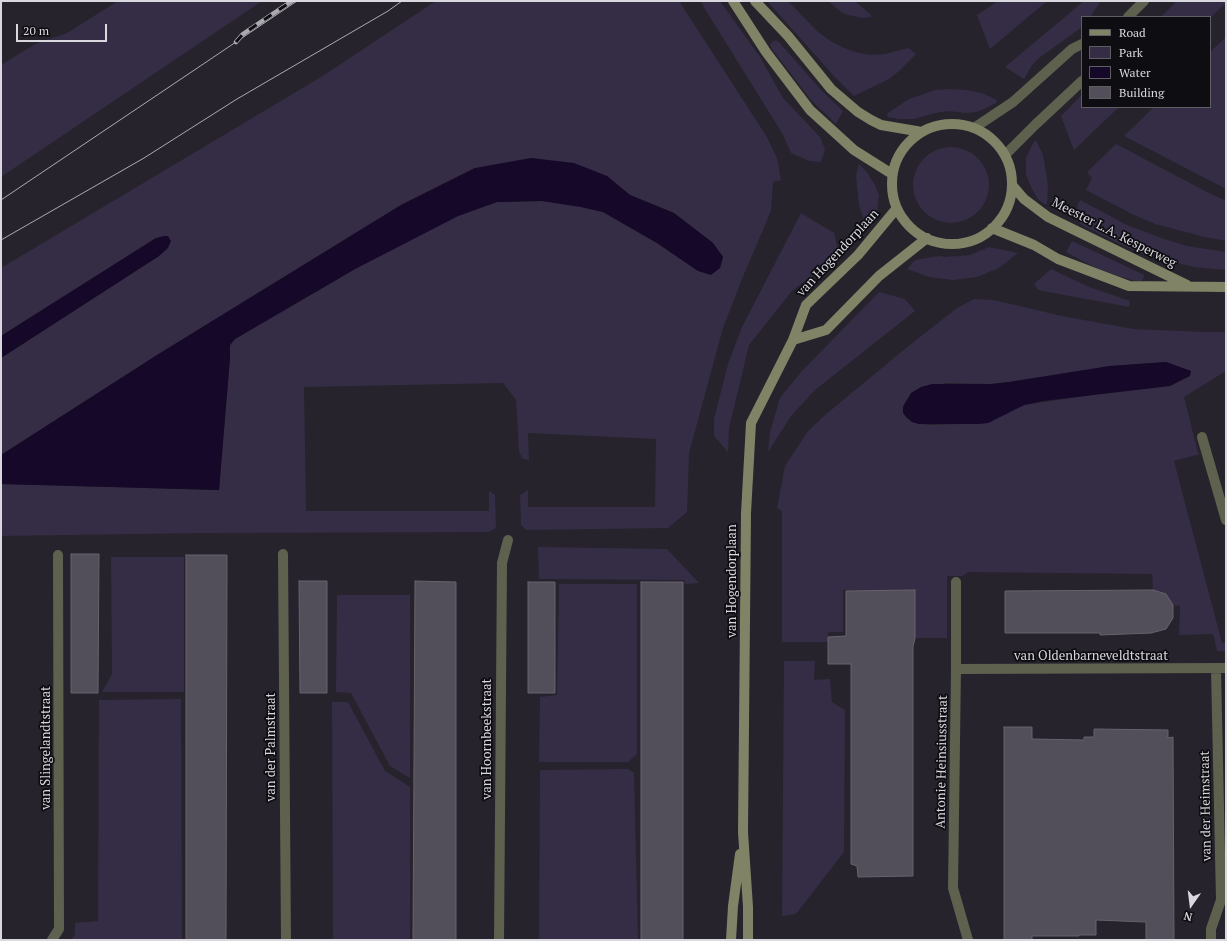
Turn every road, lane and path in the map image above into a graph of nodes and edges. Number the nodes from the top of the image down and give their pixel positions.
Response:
1 (733, 1) edge
2 (755, 1) edge
3 (1144, 1) edge
4 (1129, 16) edge
5 (1081, 44) edge
6 (1081, 82) edge
7 (974, 128) junction
8 (922, 132) junction
9 (1005, 155) junction
10 (892, 174) junction
11 (1012, 185) junction
12 (897, 208) junction
13 (992, 228) junction
14 (927, 238) junction
15 (1188, 286) junction
16 (1226, 287) edge
17 (793, 340) junction
18 (1202, 437) dead end
19 (1226, 520) edge
20 (508, 540) dead end
21 (283, 554) dead end
22 (58, 555) dead end
23 (956, 582) dead end
24 (1221, 668) edge
25 (956, 669) junction
26 (743, 832) junction
27 (52, 940) edge
28 (286, 940) edge
29 (499, 940) edge
30 (731, 940) edge
31 (748, 940) edge
32 (968, 940) edge
33 (1211, 940) edge

1 - 10 main road
2 - 8 main road
3 - 4 street
5 - 7 street
6 - 9 street
7 - 8 main road
7 - 9 main road
8 - 10 main road
9 - 11 main road
10 - 12 main road
11 - 13 main road
11 - 15 main road, Meester L.A. Kesperweg
12 - 14 main road
12 - 17 main road, van Hogendorplaan
13 - 14 main road
13 - 15 main road, Meester L.A. Kesperweg
14 - 17 main road
15 - 16 main road, Meester L.A. Kesperweg
17 - 26 main road, van Hogendorplaan
18 - 19 street
20 - 29 street, van Hoornbeekstraat
21 - 28 street, van der Palmstraat
22 - 27 street, van Slingelandtstraat
23 - 25 street, Antonie Heinsiusstraat
24 - 25 street, van Oldenbarneveldtstraat
24 - 33 street, van der Heimstraat
25 - 32 street, Antonie Heinsiusstraat
26 - 30 main road, van Hogendorplaan
26 - 31 main road, van Hogendorplaan

